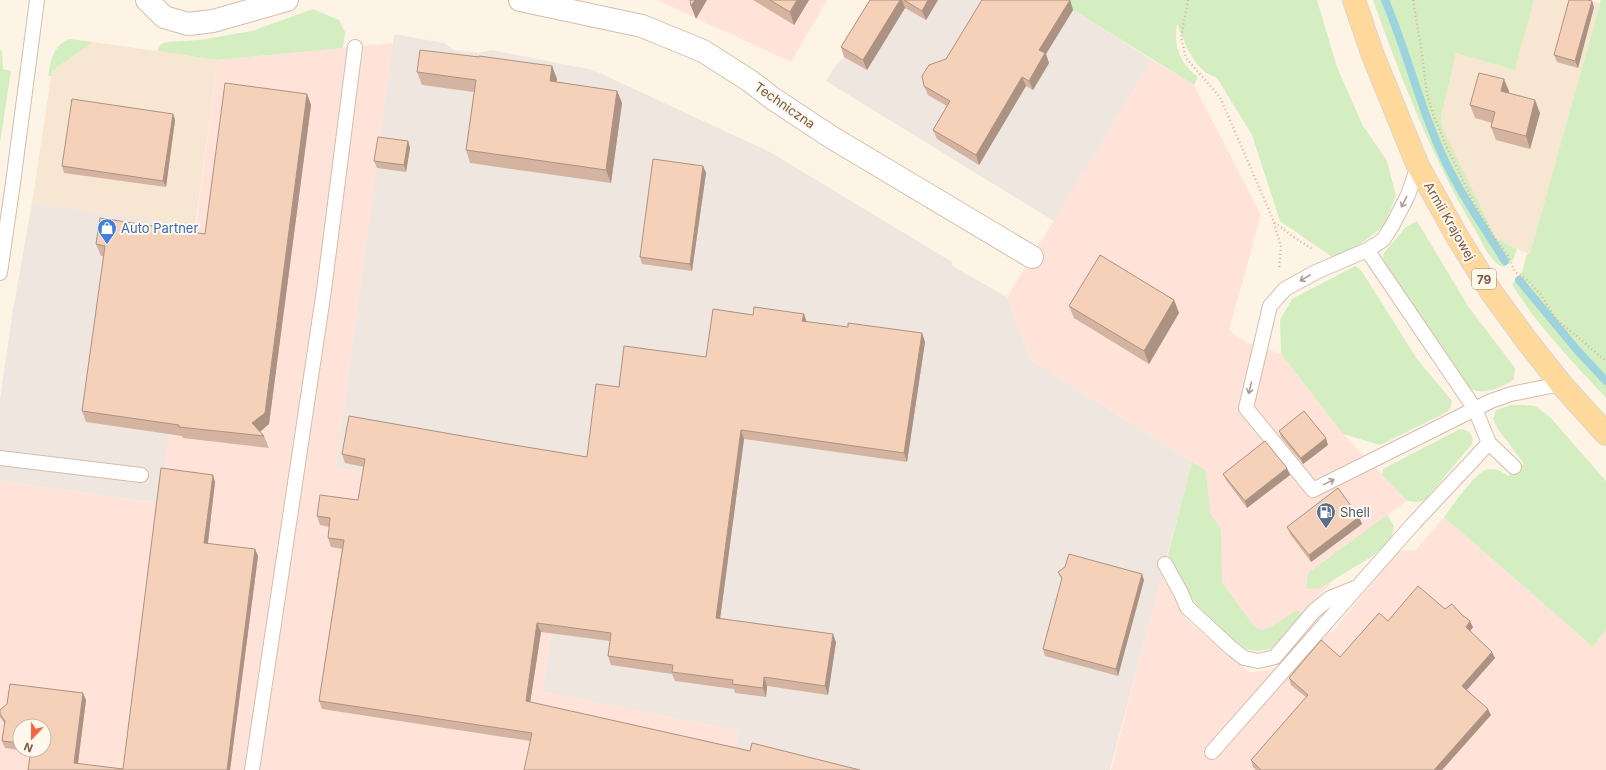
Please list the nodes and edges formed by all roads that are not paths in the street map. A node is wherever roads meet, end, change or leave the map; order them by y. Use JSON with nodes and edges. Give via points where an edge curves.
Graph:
{"nodes":[{"id":1,"x":37,"y":0,"type":"edge"},
{"id":2,"x":147,"y":0,"type":"edge"},
{"id":3,"x":287,"y":0,"type":"edge"},
{"id":4,"x":520,"y":0,"type":"edge"},
{"id":5,"x":1354,"y":0,"type":"edge"},
{"id":6,"x":354,"y":47,"type":"dead end"},
{"id":7,"x":1418,"y":166,"type":"junction"},
{"id":8,"x":1367,"y":250,"type":"junction"},
{"id":9,"x":1032,"y":257,"type":"dead end"},
{"id":10,"x":0,"y":273,"type":"edge"},
{"id":11,"x":1561,"y":384,"type":"junction"},
{"id":12,"x":1476,"y":409,"type":"junction"},
{"id":13,"x":1606,"y":434,"type":"edge"},
{"id":14,"x":1489,"y":443,"type":"junction"},
{"id":15,"x":0,"y":458,"type":"edge"},
{"id":16,"x":1514,"y":467,"type":"dead end"},
{"id":17,"x":141,"y":476,"type":"dead end"},
{"id":18,"x":1164,"y":564,"type":"dead end"},
{"id":19,"x":1358,"y":587,"type":"junction"},
{"id":20,"x":1212,"y":752,"type":"dead end"},
{"id":21,"x":252,"y":770,"type":"edge"}],
"edges":[{"from":1,"to":10,"type":"lane"},
{"from":2,"to":3,"type":"street","via":[[164,17],[188,24],[213,21]]},
{"from":4,"to":9,"type":"street","name":"Techniczna","via":[[642,26],[703,51],[831,136]]},
{"from":5,"to":7,"type":"main road","name":"Armii Krajowej","number":"79","via":[[1372,53]]},
{"from":6,"to":21,"type":"lane","via":[[323,298]]},
{"from":7,"to":8,"type":"lane","one_way":true,"via":[[1392,226],[1383,240]]},
{"from":7,"to":11,"type":"main road","name":"Armii Krajowej","number":"79","via":[[1492,293]]},
{"from":8,"to":12,"type":"lane"},
{"from":8,"to":12,"type":"lane","one_way":true,"via":[[1316,272],[1285,289],[1270,306],[1246,408],[1313,490]]},
{"from":11,"to":12,"type":"lane","via":[[1511,394]]},
{"from":11,"to":13,"type":"main road","name":"Armii Krajowej","number":"79"},
{"from":12,"to":14,"type":"lane"},
{"from":14,"to":16,"type":"lane"},
{"from":14,"to":19,"type":"lane"},
{"from":15,"to":17,"type":"lane"},
{"from":18,"to":19,"type":"lane","via":[[1187,607],[1234,651],[1244,658],[1258,661],[1275,657],[1314,610],[1330,598]]},
{"from":19,"to":20,"type":"lane"}]}
